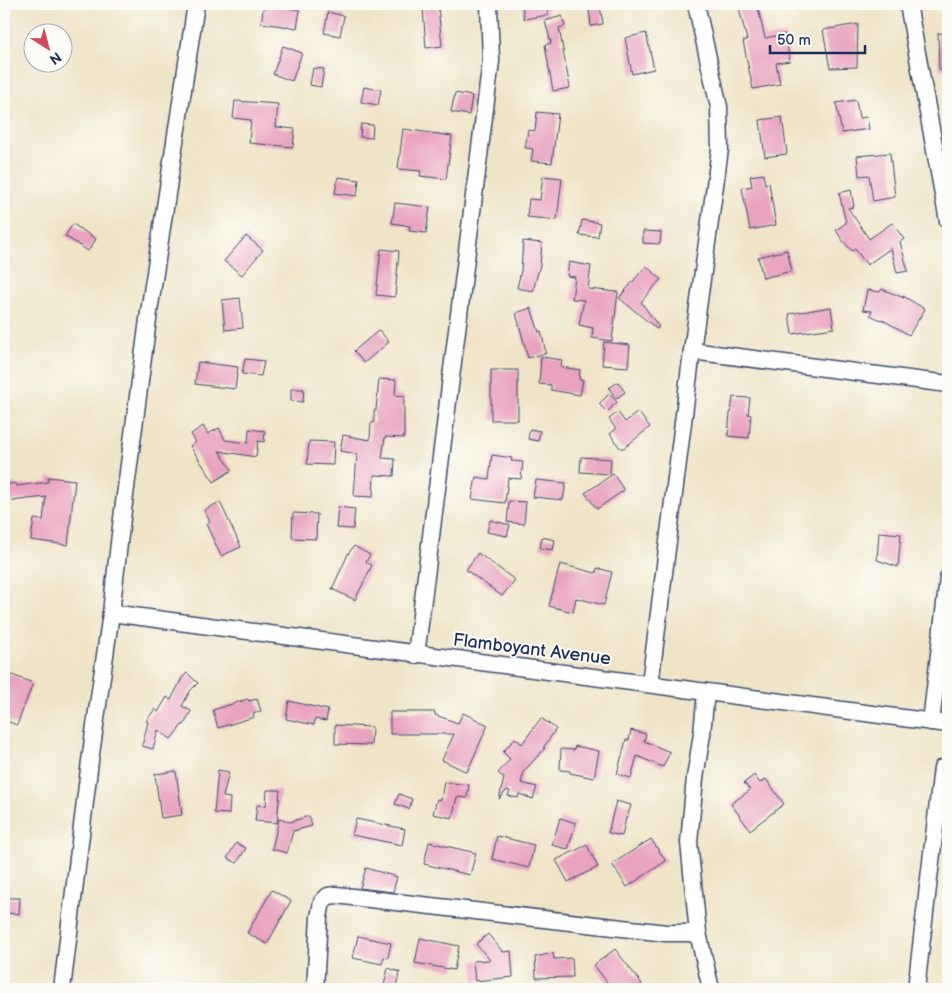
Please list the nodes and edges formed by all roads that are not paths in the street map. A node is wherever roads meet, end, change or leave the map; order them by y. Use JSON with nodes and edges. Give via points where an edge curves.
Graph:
{"nodes":[{"id":1,"x":196,"y":4,"type":"edge"},
{"id":2,"x":489,"y":4,"type":"edge"},
{"id":3,"x":696,"y":4,"type":"edge"},
{"id":4,"x":908,"y":4,"type":"edge"},
{"id":5,"x":945,"y":180,"type":"edge"},
{"id":6,"x":948,"y":221,"type":"edge"},
{"id":7,"x":692,"y":351,"type":"junction"},
{"id":8,"x":948,"y":384,"type":"edge"},
{"id":9,"x":948,"y":578,"type":"edge"},
{"id":10,"x":111,"y":613,"type":"junction"},
{"id":11,"x":416,"y":654,"type":"junction"},
{"id":12,"x":650,"y":684,"type":"junction"},
{"id":13,"x":706,"y":692,"type":"junction"},
{"id":14,"x":931,"y":722,"type":"junction"},
{"id":15,"x":948,"y":724,"type":"edge"},
{"id":16,"x":942,"y":768,"type":"dead end"},
{"id":17,"x":698,"y":934,"type":"junction"},
{"id":18,"x":62,"y":989,"type":"edge"},
{"id":19,"x":315,"y":989,"type":"edge"},
{"id":20,"x":711,"y":989,"type":"edge"},
{"id":21,"x":916,"y":989,"type":"edge"}],
"edges":[{"from":1,"to":10,"type":"street","via":[[149,312]]},
{"from":2,"to":11,"type":"street","via":[[491,61],[488,90]]},
{"from":3,"to":7,"type":"street","via":[[719,107],[720,149]]},
{"from":4,"to":5,"type":"street"},
{"from":5,"to":6,"type":"street"},
{"from":7,"to":8,"type":"street"},
{"from":7,"to":12,"type":"street"},
{"from":9,"to":14,"type":"street"},
{"from":10,"to":11,"type":"street","name":"Flamboyant Avenue"},
{"from":10,"to":18,"type":"street"},
{"from":11,"to":12,"type":"street","name":"Flamboyant Avenue"},
{"from":12,"to":13,"type":"street","name":"Flamboyant Avenue"},
{"from":13,"to":14,"type":"street","name":"Flamboyant Avenue"},
{"from":13,"to":17,"type":"street","via":[[689,842]]},
{"from":14,"to":15,"type":"street","name":"Flamboyant Avenue"},
{"from":16,"to":21,"type":"street"},
{"from":17,"to":19,"type":"street","via":[[328,896],[322,902],[319,917]]},
{"from":17,"to":20,"type":"street"}]}
